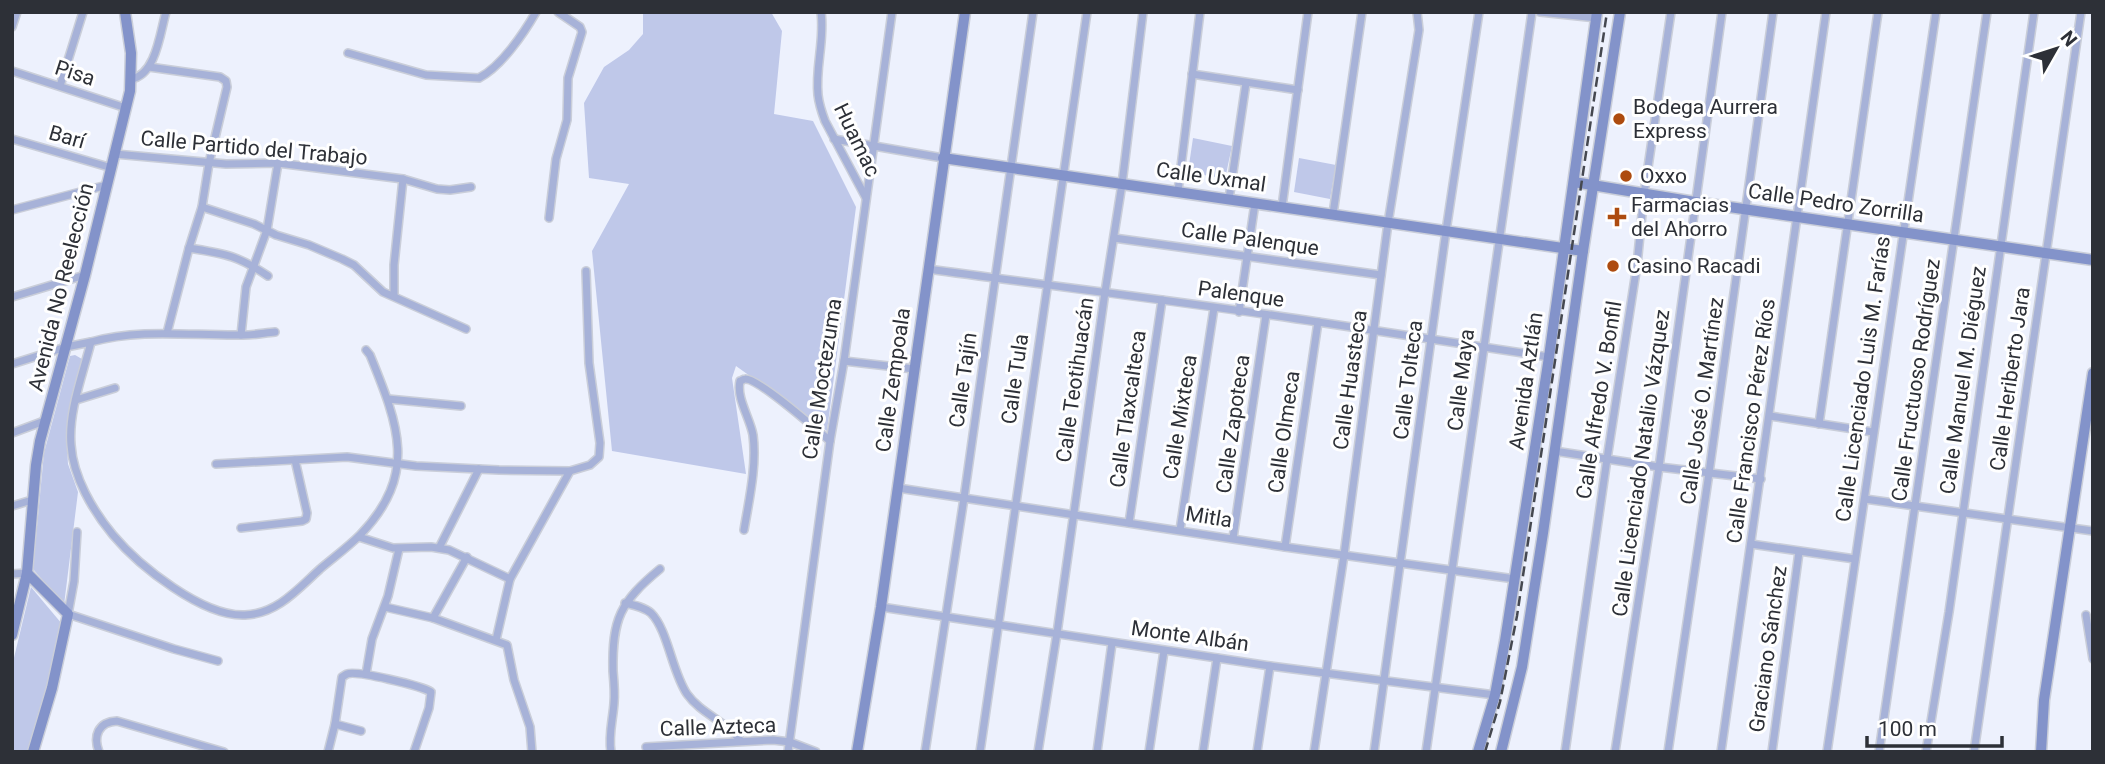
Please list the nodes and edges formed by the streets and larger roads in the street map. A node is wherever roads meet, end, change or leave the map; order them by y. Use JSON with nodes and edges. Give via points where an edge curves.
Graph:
{"nodes":[{"id":1,"x":17,"y":12,"type":"edge"},
{"id":2,"x":83,"y":12,"type":"edge"},
{"id":3,"x":125,"y":12,"type":"edge"},
{"id":4,"x":166,"y":12,"type":"edge"},
{"id":5,"x":537,"y":12,"type":"edge"},
{"id":6,"x":558,"y":12,"type":"edge"},
{"id":7,"x":821,"y":12,"type":"edge"},
{"id":8,"x":892,"y":12,"type":"edge"},
{"id":9,"x":965,"y":12,"type":"edge"},
{"id":10,"x":1033,"y":12,"type":"edge"},
{"id":11,"x":1087,"y":12,"type":"edge"},
{"id":12,"x":1143,"y":12,"type":"edge"},
{"id":13,"x":1200,"y":12,"type":"edge"},
{"id":14,"x":1308,"y":12,"type":"edge"},
{"id":15,"x":1362,"y":12,"type":"edge"},
{"id":16,"x":1417,"y":12,"type":"edge"},
{"id":17,"x":1479,"y":12,"type":"edge"},
{"id":18,"x":1532,"y":12,"type":"edge"},
{"id":19,"x":1539,"y":12,"type":"edge"},
{"id":20,"x":1620,"y":12,"type":"edge"},
{"id":21,"x":1671,"y":12,"type":"edge"},
{"id":22,"x":1722,"y":12,"type":"edge"},
{"id":23,"x":1773,"y":12,"type":"edge"},
{"id":24,"x":1826,"y":12,"type":"edge"},
{"id":25,"x":1878,"y":12,"type":"edge"},
{"id":26,"x":1936,"y":12,"type":"edge"},
{"id":27,"x":1987,"y":12,"type":"edge"},
{"id":28,"x":2034,"y":12,"type":"edge"},
{"id":29,"x":2081,"y":12,"type":"edge"},
{"id":30,"x":1597,"y":15,"type":"edge"},
{"id":31,"x":12,"y":27,"type":"edge"},
{"id":32,"x":348,"y":53,"type":"dead end"},
{"id":33,"x":149,"y":67,"type":"junction"},
{"id":34,"x":12,"y":71,"type":"edge"},
{"id":35,"x":1192,"y":74,"type":"junction"},
{"id":36,"x":131,"y":79,"type":"junction"},
{"id":37,"x":1246,"y":83,"type":"junction"},
{"id":38,"x":60,"y":86,"type":"junction"},
{"id":39,"x":1298,"y":90,"type":"junction"},
{"id":40,"x":126,"y":108,"type":"junction"},
{"id":41,"x":12,"y":139,"type":"edge"},
{"id":42,"x":834,"y":139,"type":"junction"},
{"id":43,"x":875,"y":146,"type":"junction"},
{"id":44,"x":115,"y":154,"type":"junction"},
{"id":45,"x":943,"y":158,"type":"junction"},
{"id":46,"x":209,"y":163,"type":"junction"},
{"id":47,"x":278,"y":163,"type":"junction"},
{"id":48,"x":112,"y":168,"type":"junction"},
{"id":49,"x":1011,"y":168,"type":"junction"},
{"id":50,"x":1064,"y":176,"type":"junction"},
{"id":51,"x":403,"y":179,"type":"junction"},
{"id":52,"x":1574,"y":182,"type":"junction"},
{"id":53,"x":107,"y":184,"type":"junction"},
{"id":54,"x":1122,"y":184,"type":"junction"},
{"id":55,"x":1593,"y":185,"type":"junction"},
{"id":56,"x":471,"y":187,"type":"dead end"},
{"id":57,"x":1178,"y":191,"type":"junction"},
{"id":58,"x":1644,"y":194,"type":"junction"},
{"id":59,"x":866,"y":198,"type":"junction"},
{"id":60,"x":1229,"y":199,"type":"junction"},
{"id":61,"x":1695,"y":202,"type":"junction"},
{"id":62,"x":1255,"y":203,"type":"junction"},
{"id":63,"x":202,"y":207,"type":"junction"},
{"id":64,"x":1282,"y":207,"type":"junction"},
{"id":65,"x":1746,"y":209,"type":"junction"},
{"id":66,"x":12,"y":210,"type":"edge"},
{"id":67,"x":1333,"y":214,"type":"junction"},
{"id":68,"x":1797,"y":216,"type":"junction"},
{"id":69,"x":550,"y":218,"type":"dead end"},
{"id":70,"x":1388,"y":223,"type":"junction"},
{"id":71,"x":1848,"y":224,"type":"junction"},
{"id":72,"x":267,"y":230,"type":"junction"},
{"id":73,"x":1446,"y":230,"type":"junction"},
{"id":74,"x":1902,"y":231,"type":"junction"},
{"id":75,"x":1114,"y":238,"type":"junction"},
{"id":76,"x":1499,"y":238,"type":"junction"},
{"id":77,"x":1955,"y":239,"type":"junction"},
{"id":78,"x":2000,"y":246,"type":"junction"},
{"id":79,"x":189,"y":248,"type":"junction"},
{"id":80,"x":1565,"y":248,"type":"junction"},
{"id":81,"x":1583,"y":251,"type":"junction"},
{"id":82,"x":2046,"y":253,"type":"junction"},
{"id":83,"x":1247,"y":257,"type":"junction"},
{"id":84,"x":2093,"y":260,"type":"edge"},
{"id":85,"x":253,"y":266,"type":"junction"},
{"id":86,"x":928,"y":269,"type":"junction"},
{"id":87,"x":586,"y":271,"type":"dead end"},
{"id":88,"x":85,"y":275,"type":"junction"},
{"id":89,"x":1381,"y":275,"type":"junction"},
{"id":90,"x":268,"y":276,"type":"dead end"},
{"id":91,"x":995,"y":278,"type":"junction"},
{"id":92,"x":1046,"y":285,"type":"junction"},
{"id":93,"x":1105,"y":292,"type":"junction"},
{"id":94,"x":12,"y":296,"type":"edge"},
{"id":95,"x":394,"y":296,"type":"junction"},
{"id":96,"x":1162,"y":300,"type":"junction"},
{"id":97,"x":1214,"y":308,"type":"junction"},
{"id":98,"x":1238,"y":312,"type":"junction"},
{"id":99,"x":1266,"y":316,"type":"junction"},
{"id":100,"x":1318,"y":322,"type":"junction"},
{"id":101,"x":466,"y":329,"type":"dead end"},
{"id":102,"x":275,"y":332,"type":"dead end"},
{"id":103,"x":1374,"y":332,"type":"junction"},
{"id":104,"x":167,"y":333,"type":"junction"},
{"id":105,"x":241,"y":335,"type":"junction"},
{"id":106,"x":1431,"y":341,"type":"junction"},
{"id":107,"x":91,"y":342,"type":"junction"},
{"id":108,"x":66,"y":347,"type":"junction"},
{"id":109,"x":1482,"y":348,"type":"junction"},
{"id":110,"x":366,"y":350,"type":"dead end"},
{"id":111,"x":1549,"y":357,"type":"junction"},
{"id":112,"x":844,"y":361,"type":"junction"},
{"id":113,"x":12,"y":364,"type":"edge"},
{"id":114,"x":914,"y":369,"type":"junction"},
{"id":115,"x":2093,"y":373,"type":"edge"},
{"id":116,"x":115,"y":388,"type":"dead end"},
{"id":117,"x":388,"y":399,"type":"junction"},
{"id":118,"x":76,"y":400,"type":"junction"},
{"id":119,"x":461,"y":406,"type":"dead end"},
{"id":120,"x":1770,"y":416,"type":"junction"},
{"id":121,"x":47,"y":421,"type":"junction"},
{"id":122,"x":1819,"y":424,"type":"junction"},
{"id":123,"x":1873,"y":432,"type":"junction"},
{"id":124,"x":12,"y":433,"type":"edge"},
{"id":125,"x":830,"y":441,"type":"junction"},
{"id":126,"x":1554,"y":451,"type":"junction"},
{"id":127,"x":1607,"y":459,"type":"junction"},
{"id":128,"x":295,"y":460,"type":"junction"},
{"id":129,"x":216,"y":464,"type":"dead end"},
{"id":130,"x":398,"y":465,"type":"junction"},
{"id":131,"x":1659,"y":467,"type":"junction"},
{"id":132,"x":479,"y":469,"type":"junction"},
{"id":133,"x":570,"y":471,"type":"junction"},
{"id":134,"x":1709,"y":473,"type":"junction"},
{"id":135,"x":1761,"y":480,"type":"junction"},
{"id":136,"x":898,"y":488,"type":"junction"},
{"id":137,"x":964,"y":498,"type":"junction"},
{"id":138,"x":1865,"y":499,"type":"junction"},
{"id":139,"x":32,"y":500,"type":"junction"},
{"id":140,"x":1015,"y":505,"type":"junction"},
{"id":141,"x":1916,"y":505,"type":"junction"},
{"id":142,"x":12,"y":506,"type":"edge"},
{"id":143,"x":1962,"y":512,"type":"junction"},
{"id":144,"x":1074,"y":514,"type":"junction"},
{"id":145,"x":2008,"y":519,"type":"junction"},
{"id":146,"x":1129,"y":523,"type":"junction"},
{"id":147,"x":241,"y":528,"type":"dead end"},
{"id":148,"x":2070,"y":528,"type":"junction"},
{"id":149,"x":744,"y":530,"type":"dead end"},
{"id":150,"x":1180,"y":530,"type":"junction"},
{"id":151,"x":2093,"y":531,"type":"edge"},
{"id":152,"x":77,"y":532,"type":"dead end"},
{"id":153,"x":359,"y":537,"type":"junction"},
{"id":154,"x":1233,"y":538,"type":"junction"},
{"id":155,"x":1751,"y":544,"type":"junction"},
{"id":156,"x":1285,"y":547,"type":"junction"},
{"id":157,"x":439,"y":548,"type":"junction"},
{"id":158,"x":399,"y":549,"type":"junction"},
{"id":159,"x":1799,"y":552,"type":"junction"},
{"id":160,"x":1344,"y":555,"type":"junction"},
{"id":161,"x":467,"y":557,"type":"junction"},
{"id":162,"x":1855,"y":559,"type":"junction"},
{"id":163,"x":1401,"y":563,"type":"junction"},
{"id":164,"x":660,"y":569,"type":"dead end"},
{"id":165,"x":1453,"y":570,"type":"junction"},
{"id":166,"x":27,"y":573,"type":"junction"},
{"id":167,"x":12,"y":574,"type":"edge"},
{"id":168,"x":510,"y":579,"type":"junction"},
{"id":169,"x":1515,"y":579,"type":"junction"},
{"id":170,"x":625,"y":603,"type":"junction"},
{"id":171,"x":385,"y":607,"type":"junction"},
{"id":172,"x":881,"y":607,"type":"junction"},
{"id":173,"x":68,"y":614,"type":"junction"},
{"id":174,"x":2086,"y":615,"type":"dead end"},
{"id":175,"x":947,"y":617,"type":"junction"},
{"id":176,"x":433,"y":618,"type":"junction"},
{"id":177,"x":999,"y":624,"type":"junction"},
{"id":178,"x":1057,"y":633,"type":"junction"},
{"id":179,"x":12,"y":635,"type":"edge"},
{"id":180,"x":496,"y":640,"type":"junction"},
{"id":181,"x":1112,"y":643,"type":"junction"},
{"id":182,"x":1164,"y":650,"type":"junction"},
{"id":183,"x":1217,"y":658,"type":"junction"},
{"id":184,"x":2093,"y":659,"type":"edge"},
{"id":185,"x":218,"y":661,"type":"dead end"},
{"id":186,"x":1270,"y":666,"type":"junction"},
{"id":187,"x":1327,"y":673,"type":"junction"},
{"id":188,"x":366,"y":674,"type":"junction"},
{"id":189,"x":1385,"y":681,"type":"junction"},
{"id":190,"x":1436,"y":688,"type":"junction"},
{"id":191,"x":1495,"y":695,"type":"junction"},
{"id":192,"x":335,"y":724,"type":"junction"},
{"id":193,"x":361,"y":731,"type":"dead end"},
{"id":194,"x":741,"y":741,"type":"junction"},
{"id":195,"x":790,"y":742,"type":"junction"},
{"id":196,"x":646,"y":747,"type":"dead end"},
{"id":197,"x":33,"y":752,"type":"edge"},
{"id":198,"x":99,"y":752,"type":"edge"},
{"id":199,"x":224,"y":752,"type":"edge"},
{"id":200,"x":328,"y":752,"type":"edge"},
{"id":201,"x":414,"y":752,"type":"edge"},
{"id":202,"x":532,"y":752,"type":"edge"},
{"id":203,"x":611,"y":752,"type":"edge"},
{"id":204,"x":788,"y":752,"type":"edge"},
{"id":205,"x":816,"y":752,"type":"edge"},
{"id":206,"x":857,"y":752,"type":"edge"},
{"id":207,"x":925,"y":752,"type":"edge"},
{"id":208,"x":980,"y":752,"type":"edge"},
{"id":209,"x":1038,"y":752,"type":"edge"},
{"id":210,"x":1097,"y":752,"type":"edge"},
{"id":211,"x":1149,"y":752,"type":"edge"},
{"id":212,"x":1203,"y":752,"type":"edge"},
{"id":213,"x":1257,"y":752,"type":"edge"},
{"id":214,"x":1314,"y":752,"type":"edge"},
{"id":215,"x":1374,"y":752,"type":"edge"},
{"id":216,"x":1426,"y":752,"type":"edge"},
{"id":217,"x":1478,"y":752,"type":"edge"},
{"id":218,"x":1500,"y":752,"type":"edge"},
{"id":219,"x":1566,"y":752,"type":"edge"},
{"id":220,"x":1615,"y":752,"type":"edge"},
{"id":221,"x":1668,"y":752,"type":"edge"},
{"id":222,"x":1721,"y":752,"type":"edge"},
{"id":223,"x":1772,"y":752,"type":"edge"},
{"id":224,"x":1827,"y":752,"type":"edge"},
{"id":225,"x":1879,"y":752,"type":"edge"},
{"id":226,"x":1926,"y":752,"type":"edge"},
{"id":227,"x":1974,"y":752,"type":"edge"},
{"id":228,"x":2041,"y":752,"type":"edge"}],
"edges":[{"from":1,"to":31,"type":"street"},
{"from":2,"to":38,"type":"street"},
{"from":3,"to":36,"type":"street","name":"Avenida No Reelección"},
{"from":4,"to":33,"type":"street"},
{"from":5,"to":32,"type":"street","via":[[528,28],[479,78],[426,75]]},
{"from":6,"to":69,"type":"street","via":[[582,32],[568,78],[567,120],[556,159]]},
{"from":7,"to":42,"type":"street","name":"Huamac","via":[[818,95]]},
{"from":8,"to":43,"type":"street","name":"Calle Moctezuma"},
{"from":9,"to":45,"type":"street","name":"Calle Zempoala"},
{"from":10,"to":49,"type":"street","name":"Calle Tajín"},
{"from":11,"to":50,"type":"street","name":"Calle Tula"},
{"from":12,"to":54,"type":"street","name":"Calle Teotihuacán"},
{"from":13,"to":35,"type":"street"},
{"from":14,"to":39,"type":"street"},
{"from":15,"to":67,"type":"street"},
{"from":16,"to":70,"type":"street","name":"Calle Huasteca","via":[[1419,30]]},
{"from":17,"to":73,"type":"street","name":"Calle Tolteca"},
{"from":18,"to":76,"type":"street","name":"Calle Maya"},
{"from":19,"to":30,"type":"street"},
{"from":20,"to":55,"type":"street","name":"Avenida Aztlán"},
{"from":21,"to":58,"type":"street","name":"Calle Alfredo V. Bonfil"},
{"from":22,"to":61,"type":"street","name":"Calle Licenciado Natalio Vázquez"},
{"from":23,"to":65,"type":"street","name":"Calle José O. Martínez"},
{"from":24,"to":68,"type":"street","name":"Calle Francisco Pérez Ríos"},
{"from":25,"to":71,"type":"street"},
{"from":26,"to":74,"type":"street","name":"Calle Licenciado Luis M. Farías"},
{"from":27,"to":77,"type":"street","name":"Calle Fructuoso Rodríguez"},
{"from":28,"to":78,"type":"street","name":"Calle Manuel M. Diéguez"},
{"from":29,"to":82,"type":"street","name":"Calle Heriberto Jara"},
{"from":30,"to":52,"type":"street","name":"Avenida Aztlán"},
{"from":33,"to":36,"type":"street"},
{"from":33,"to":46,"type":"street","via":[[226,80]]},
{"from":34,"to":38,"type":"street","name":"Pisa"},
{"from":35,"to":37,"type":"street"},
{"from":35,"to":57,"type":"street"},
{"from":36,"to":40,"type":"street","name":"Avenida No Reelección"},
{"from":37,"to":39,"type":"street"},
{"from":37,"to":60,"type":"street"},
{"from":38,"to":40,"type":"street","name":"Pisa"},
{"from":39,"to":64,"type":"street"},
{"from":40,"to":44,"type":"street","name":"Avenida No Reelección"},
{"from":41,"to":48,"type":"street","name":"Barí"},
{"from":42,"to":43,"type":"street","name":"Calle Uxmal"},
{"from":42,"to":59,"type":"street","name":"Huamac"},
{"from":43,"to":45,"type":"street","name":"Calle Uxmal"},
{"from":43,"to":59,"type":"street","name":"Calle Moctezuma"},
{"from":44,"to":46,"type":"street","name":"Calle Partido del Trabajo"},
{"from":44,"to":48,"type":"street","name":"Avenida No Reelección"},
{"from":45,"to":49,"type":"street","name":"Calle Uxmal"},
{"from":45,"to":86,"type":"street","name":"Calle Zempoala"},
{"from":46,"to":47,"type":"street","name":"Calle Partido del Trabajo"},
{"from":46,"to":63,"type":"street"},
{"from":47,"to":51,"type":"street","name":"Calle Partido del Trabajo"},
{"from":47,"to":72,"type":"street"},
{"from":48,"to":53,"type":"street","name":"Avenida No Reelección"},
{"from":49,"to":50,"type":"street","name":"Calle Uxmal"},
{"from":49,"to":91,"type":"street","name":"Calle Tajín"},
{"from":50,"to":54,"type":"street","name":"Calle Uxmal"},
{"from":50,"to":92,"type":"street","name":"Calle Tula"},
{"from":51,"to":56,"type":"street","name":"Calle Partido del Trabajo","via":[[437,189]]},
{"from":51,"to":95,"type":"street"},
{"from":52,"to":55,"type":"street","name":"Calle Pedro Zorrilla"},
{"from":52,"to":80,"type":"street","name":"Avenida Aztlán"},
{"from":53,"to":66,"type":"street"},
{"from":53,"to":88,"type":"street","name":"Avenida No Reelección"},
{"from":54,"to":57,"type":"street","name":"Calle Uxmal"},
{"from":54,"to":75,"type":"street","name":"Calle Teotihuacán"},
{"from":55,"to":58,"type":"street","name":"Calle Pedro Zorrilla"},
{"from":55,"to":81,"type":"street","name":"Avenida Aztlán"},
{"from":57,"to":60,"type":"street","name":"Calle Uxmal"},
{"from":58,"to":61,"type":"street","name":"Calle Pedro Zorrilla"},
{"from":58,"to":127,"type":"street","name":"Calle Alfredo V. Bonfil"},
{"from":59,"to":112,"type":"street","name":"Calle Moctezuma"},
{"from":60,"to":62,"type":"street","name":"Calle Uxmal"},
{"from":61,"to":65,"type":"street","name":"Calle Pedro Zorrilla"},
{"from":61,"to":131,"type":"street","name":"Calle Licenciado Natalio Vázquez"},
{"from":62,"to":64,"type":"street","name":"Calle Uxmal"},
{"from":62,"to":83,"type":"street"},
{"from":63,"to":72,"type":"street"},
{"from":63,"to":79,"type":"street"},
{"from":64,"to":67,"type":"street","name":"Calle Uxmal"},
{"from":65,"to":68,"type":"street","name":"Calle Pedro Zorrilla"},
{"from":65,"to":134,"type":"street","name":"Calle José O. Martínez"},
{"from":67,"to":70,"type":"street","name":"Calle Uxmal"},
{"from":68,"to":71,"type":"street","name":"Calle Pedro Zorrilla"},
{"from":68,"to":120,"type":"street","name":"Calle Francisco Pérez Ríos"},
{"from":70,"to":73,"type":"street","name":"Calle Uxmal"},
{"from":70,"to":89,"type":"street","name":"Calle Huasteca"},
{"from":71,"to":74,"type":"street","name":"Calle Pedro Zorrilla"},
{"from":71,"to":122,"type":"street"},
{"from":72,"to":85,"type":"street"},
{"from":72,"to":95,"type":"street","via":[[342,259]]},
{"from":73,"to":76,"type":"street","name":"Calle Uxmal"},
{"from":73,"to":106,"type":"street","name":"Calle Tolteca"},
{"from":74,"to":77,"type":"street","name":"Calle Pedro Zorrilla"},
{"from":74,"to":123,"type":"street","name":"Calle Licenciado Luis M. Farías"},
{"from":75,"to":83,"type":"street","name":"Calle Palenque"},
{"from":75,"to":93,"type":"street","name":"Calle Teotihuacán"},
{"from":76,"to":80,"type":"street","name":"Calle Uxmal"},
{"from":76,"to":109,"type":"street","name":"Calle Maya"},
{"from":77,"to":78,"type":"street","name":"Calle Pedro Zorrilla"},
{"from":77,"to":141,"type":"street","name":"Calle Fructuoso Rodríguez"},
{"from":78,"to":82,"type":"street","name":"Calle Pedro Zorrilla"},
{"from":78,"to":143,"type":"street","name":"Calle Manuel M. Diéguez"},
{"from":79,"to":85,"type":"street","via":[[223,253]]},
{"from":79,"to":104,"type":"street"},
{"from":80,"to":81,"type":"street","name":"Calle Uxmal"},
{"from":80,"to":111,"type":"street","name":"Avenida Aztlán"},
{"from":81,"to":126,"type":"street","name":"Avenida Aztlán"},
{"from":82,"to":84,"type":"street","name":"Calle Pedro Zorrilla"},
{"from":82,"to":145,"type":"street","name":"Calle Heriberto Jara"},
{"from":83,"to":89,"type":"street","name":"Calle Palenque"},
{"from":83,"to":98,"type":"street"},
{"from":85,"to":90,"type":"street"},
{"from":85,"to":105,"type":"street"},
{"from":86,"to":91,"type":"street","name":"Palenque"},
{"from":86,"to":114,"type":"street","name":"Calle Zempoala"},
{"from":87,"to":133,"type":"street","via":[[589,363],[600,452],[594,463]]},
{"from":88,"to":94,"type":"street"},
{"from":88,"to":108,"type":"street","name":"Avenida No Reelección"},
{"from":89,"to":103,"type":"street","name":"Calle Huasteca"},
{"from":91,"to":92,"type":"street","name":"Palenque"},
{"from":91,"to":137,"type":"street","name":"Calle Tajín"},
{"from":92,"to":93,"type":"street","name":"Palenque"},
{"from":92,"to":140,"type":"street","name":"Calle Tula"},
{"from":93,"to":96,"type":"street","name":"Palenque"},
{"from":93,"to":144,"type":"street","name":"Calle Teotihuacán"},
{"from":95,"to":101,"type":"street"},
{"from":96,"to":97,"type":"street","name":"Palenque"},
{"from":96,"to":146,"type":"street","name":"Calle Tlaxcalteca"},
{"from":97,"to":98,"type":"street","name":"Palenque"},
{"from":97,"to":150,"type":"street","name":"Calle Mixteca"},
{"from":98,"to":99,"type":"street","name":"Palenque"},
{"from":99,"to":100,"type":"street","name":"Palenque"},
{"from":99,"to":154,"type":"street","name":"Calle Zapoteca"},
{"from":100,"to":103,"type":"street","name":"Palenque"},
{"from":100,"to":156,"type":"street","name":"Calle Olmeca"},
{"from":102,"to":105,"type":"street"},
{"from":103,"to":106,"type":"street","name":"Palenque"},
{"from":103,"to":160,"type":"street","name":"Calle Huasteca"},
{"from":104,"to":105,"type":"street"},
{"from":104,"to":107,"type":"street","via":[[120,335]]},
{"from":106,"to":109,"type":"street","name":"Palenque"},
{"from":106,"to":163,"type":"street","name":"Calle Tolteca"},
{"from":107,"to":108,"type":"street"},
{"from":107,"to":118,"type":"street"},
{"from":108,"to":113,"type":"street"},
{"from":108,"to":121,"type":"street","name":"Avenida No Reelección"},
{"from":109,"to":111,"type":"street","name":"Palenque"},
{"from":109,"to":165,"type":"street","name":"Calle Maya"},
{"from":110,"to":117,"type":"street"},
{"from":111,"to":169,"type":"street","name":"Avenida Aztlán"},
{"from":112,"to":114,"type":"street"},
{"from":112,"to":125,"type":"street","name":"Calle Moctezuma"},
{"from":114,"to":136,"type":"street","name":"Calle Zempoala"},
{"from":115,"to":148,"type":"street"},
{"from":116,"to":118,"type":"street"},
{"from":117,"to":119,"type":"street"},
{"from":117,"to":130,"type":"street"},
{"from":118,"to":153,"type":"street","via":[[71,446],[91,502],[127,549],[206,607],[242,615],[274,607]]},
{"from":120,"to":122,"type":"street"},
{"from":120,"to":135,"type":"street","name":"Calle Francisco Pérez Ríos"},
{"from":121,"to":124,"type":"street"},
{"from":121,"to":139,"type":"street","name":"Avenida No Reelección"},
{"from":122,"to":123,"type":"street"},
{"from":123,"to":138,"type":"street","name":"Calle Licenciado Luis M. Farías"},
{"from":125,"to":149,"type":"street","via":[[768,391],[749,380],[740,382],[754,447]]},
{"from":125,"to":195,"type":"street","name":"Calle Moctezuma"},
{"from":126,"to":127,"type":"street"},
{"from":126,"to":218,"type":"street","name":"Avenida Aztlán","via":[[1522,667]]},
{"from":127,"to":131,"type":"street"},
{"from":127,"to":219,"type":"street","name":"Calle Alfredo V. Bonfil"},
{"from":128,"to":129,"type":"street"},
{"from":128,"to":130,"type":"street","via":[[347,457]]},
{"from":128,"to":147,"type":"street","via":[[306,519]]},
{"from":130,"to":132,"type":"street"},
{"from":130,"to":153,"type":"street","via":[[387,500]]},
{"from":131,"to":134,"type":"street"},
{"from":131,"to":220,"type":"street","name":"Calle Licenciado Natalio Vázquez"},
{"from":132,"to":133,"type":"street"},
{"from":132,"to":157,"type":"street"},
{"from":133,"to":168,"type":"street"},
{"from":134,"to":135,"type":"street"},
{"from":134,"to":221,"type":"street","name":"Calle José O. Martínez"},
{"from":135,"to":155,"type":"street","name":"Calle Francisco Pérez Ríos"},
{"from":136,"to":137,"type":"street","name":"Mitla"},
{"from":136,"to":172,"type":"street","name":"Calle Zempoala"},
{"from":137,"to":140,"type":"street","name":"Mitla"},
{"from":137,"to":175,"type":"street","name":"Calle Tajín"},
{"from":138,"to":141,"type":"street"},
{"from":138,"to":162,"type":"street","name":"Calle Licenciado Luis M. Farías"},
{"from":139,"to":142,"type":"street"},
{"from":139,"to":166,"type":"street","name":"Avenida No Reelección"},
{"from":140,"to":144,"type":"street","name":"Mitla"},
{"from":140,"to":177,"type":"street","name":"Calle Tula"},
{"from":141,"to":143,"type":"street"},
{"from":141,"to":225,"type":"street","name":"Calle Fructuoso Rodríguez"},
{"from":143,"to":145,"type":"street"},
{"from":143,"to":226,"type":"street","name":"Calle Manuel M. Diéguez"},
{"from":144,"to":146,"type":"street","name":"Mitla"},
{"from":144,"to":178,"type":"street","name":"Calle Teotihuacán"},
{"from":145,"to":148,"type":"street"},
{"from":145,"to":227,"type":"street","name":"Calle Heriberto Jara"},
{"from":146,"to":150,"type":"street","name":"Mitla"},
{"from":148,"to":151,"type":"street"},
{"from":148,"to":228,"type":"street","via":[[2044,700]]},
{"from":150,"to":154,"type":"street","name":"Mitla"},
{"from":152,"to":173,"type":"street"},
{"from":153,"to":158,"type":"street"},
{"from":154,"to":156,"type":"street","name":"Mitla"},
{"from":155,"to":159,"type":"street"},
{"from":155,"to":222,"type":"street","name":"Calle Francisco Pérez Ríos"},
{"from":156,"to":160,"type":"street","name":"Mitla"},
{"from":157,"to":158,"type":"street"},
{"from":157,"to":161,"type":"street"},
{"from":158,"to":171,"type":"street"},
{"from":159,"to":162,"type":"street"},
{"from":159,"to":223,"type":"street","name":"Graciano Sánchez"},
{"from":160,"to":163,"type":"street","name":"Mitla"},
{"from":160,"to":187,"type":"street","name":"Calle Huasteca"},
{"from":161,"to":168,"type":"street"},
{"from":161,"to":176,"type":"street"},
{"from":162,"to":224,"type":"street","name":"Calle Licenciado Luis M. Farías"},
{"from":163,"to":165,"type":"street","name":"Mitla"},
{"from":163,"to":189,"type":"street","name":"Calle Tolteca"},
{"from":164,"to":170,"type":"street"},
{"from":165,"to":169,"type":"street","name":"Mitla"},
{"from":165,"to":190,"type":"street","name":"Calle Maya"},
{"from":166,"to":167,"type":"street"},
{"from":166,"to":173,"type":"street"},
{"from":166,"to":179,"type":"street","name":"Avenida No Reelección"},
{"from":168,"to":180,"type":"street"},
{"from":169,"to":191,"type":"street","name":"Avenida Aztlán"},
{"from":170,"to":194,"type":"street","via":[[651,614],[686,692]]},
{"from":170,"to":203,"type":"street","via":[[614,633]]},
{"from":171,"to":176,"type":"street"},
{"from":171,"to":188,"type":"street","via":[[372,639]]},
{"from":172,"to":175,"type":"street","name":"Monte Albán"},
{"from":172,"to":206,"type":"street","name":"Calle Zempoala"},
{"from":173,"to":185,"type":"street"},
{"from":173,"to":197,"type":"street"},
{"from":174,"to":184,"type":"street"},
{"from":175,"to":177,"type":"street","name":"Monte Albán"},
{"from":175,"to":207,"type":"street","name":"Calle Tajín"},
{"from":176,"to":180,"type":"street"},
{"from":177,"to":178,"type":"street","name":"Monte Albán"},
{"from":177,"to":208,"type":"street","name":"Calle Tula"},
{"from":178,"to":181,"type":"street","name":"Monte Albán"},
{"from":178,"to":209,"type":"street","name":"Calle Teotihuacán"},
{"from":180,"to":202,"type":"street","via":[[508,648],[530,727]]},
{"from":181,"to":182,"type":"street","name":"Monte Albán"},
{"from":181,"to":210,"type":"street"},
{"from":182,"to":183,"type":"street","name":"Monte Albán"},
{"from":182,"to":211,"type":"street"},
{"from":183,"to":186,"type":"street","name":"Monte Albán"},
{"from":183,"to":212,"type":"street"},
{"from":186,"to":187,"type":"street","name":"Monte Albán"},
{"from":186,"to":213,"type":"street"},
{"from":187,"to":189,"type":"street","name":"Monte Albán"},
{"from":187,"to":214,"type":"street","name":"Calle Huasteca"},
{"from":188,"to":192,"type":"street","via":[[342,677]]},
{"from":188,"to":201,"type":"street","via":[[431,692]]},
{"from":189,"to":190,"type":"street","name":"Monte Albán"},
{"from":189,"to":215,"type":"street","name":"Calle Tolteca"},
{"from":190,"to":191,"type":"street","name":"Monte Albán"},
{"from":190,"to":216,"type":"street","name":"Calle Maya"},
{"from":191,"to":217,"type":"street","name":"Avenida Aztlán"},
{"from":192,"to":193,"type":"street"},
{"from":192,"to":200,"type":"street"},
{"from":194,"to":195,"type":"street","name":"Calle Azteca"},
{"from":194,"to":196,"type":"street","name":"Calle Azteca"},
{"from":195,"to":204,"type":"street","name":"Calle Moctezuma"},
{"from":195,"to":205,"type":"street","name":"Calle Azteca"},
{"from":198,"to":199,"type":"street","via":[[97,732],[106,723],[117,721]]}]}
